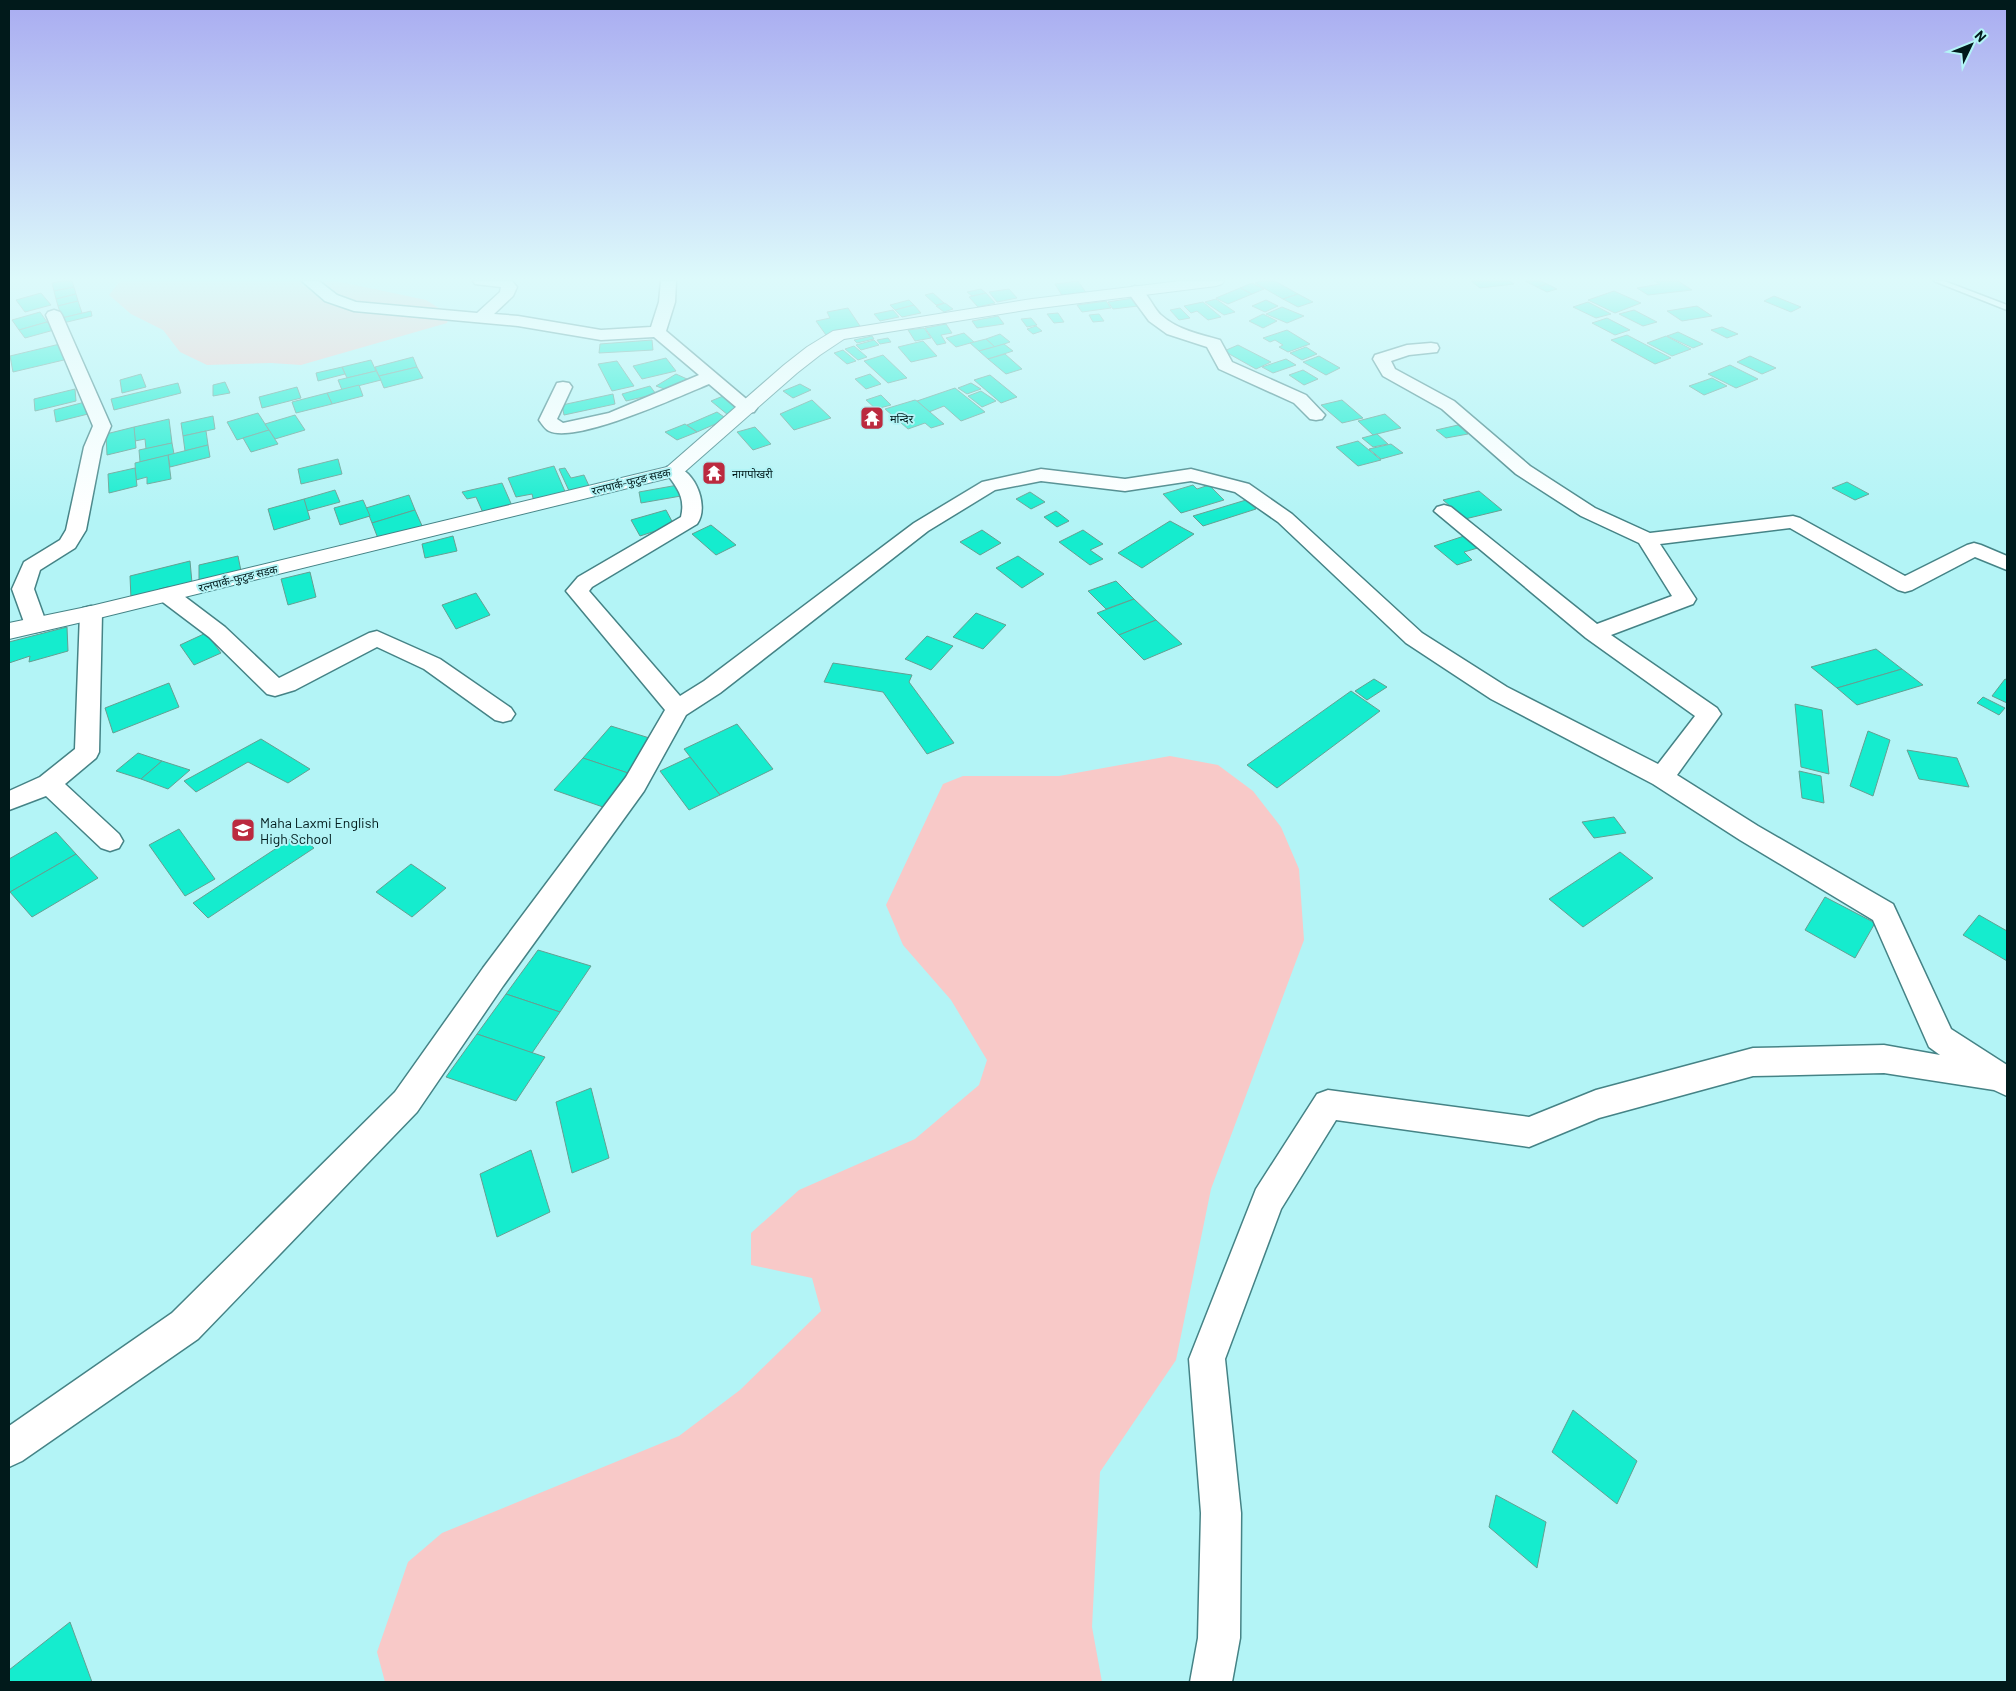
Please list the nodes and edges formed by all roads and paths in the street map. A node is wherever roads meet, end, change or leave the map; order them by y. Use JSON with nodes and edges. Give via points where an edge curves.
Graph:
{"nodes":[{"id":1,"x":73,"y":360,"type":"edge"},
{"id":2,"x":690,"y":360,"type":"edge"},
{"id":3,"x":800,"y":360,"type":"edge"},
{"id":4,"x":1222,"y":360,"type":"edge"},
{"id":5,"x":1382,"y":360,"type":"edge"},
{"id":6,"x":710,"y":377,"type":"junction"},
{"id":7,"x":562,"y":387,"type":"dead end"},
{"id":8,"x":748,"y":408,"type":"junction"},
{"id":9,"x":1316,"y":415,"type":"dead end"},
{"id":10,"x":674,"y":471,"type":"junction"},
{"id":11,"x":1444,"y":511,"type":"dead end"},
{"id":12,"x":1647,"y":539,"type":"junction"},
{"id":13,"x":2007,"y":564,"type":"edge"},
{"id":14,"x":168,"y":595,"type":"junction"},
{"id":15,"x":91,"y":613,"type":"junction"},
{"id":16,"x":36,"y":625,"type":"junction"},
{"id":17,"x":9,"y":631,"type":"edge"},
{"id":18,"x":1594,"y":633,"type":"junction"},
{"id":19,"x":677,"y":709,"type":"junction"},
{"id":20,"x":503,"y":714,"type":"dead end"},
{"id":21,"x":1662,"y":777,"type":"junction"},
{"id":22,"x":49,"y":784,"type":"junction"},
{"id":23,"x":9,"y":802,"type":"edge"},
{"id":24,"x":110,"y":841,"type":"dead end"},
{"id":25,"x":2005,"y":1079,"type":"edge"},
{"id":26,"x":9,"y":1448,"type":"edge"},
{"id":27,"x":1211,"y":1682,"type":"edge"}],
"edges":[{"from":1,"to":16,"type":"street","via":[[102,426],[93,447],[76,530],[68,544],[31,568],[23,589]]},
{"from":2,"to":6,"type":"street"},
{"from":3,"to":8,"type":"street","name":"रत्नपार्क-फुटुङ सडक"},
{"from":4,"to":9,"type":"street","via":[[1225,365],[1300,399]]},
{"from":5,"to":12,"type":"street","via":[[1389,372],[1448,405],[1523,470],[1588,512]]},
{"from":6,"to":7,"type":"street","via":[[614,417],[563,428],[555,427],[548,420]]},
{"from":6,"to":8,"type":"street"},
{"from":8,"to":10,"type":"street","name":"रत्नपार्क-फुटुङ सडक"},
{"from":10,"to":14,"type":"street","name":"रत्नपार्क-फुटुङ सडक"},
{"from":10,"to":19,"type":"street","via":[[691,490],[690,520],[585,582],[577,591]]},
{"from":11,"to":18,"type":"street"},
{"from":12,"to":13,"type":"street","via":[[1793,522],[1905,585],[1974,548]]},
{"from":12,"to":18,"type":"street","via":[[1685,599]]},
{"from":14,"to":15,"type":"street","name":"रत्नपार्क-फुटुङ सडक"},
{"from":14,"to":20,"type":"street","via":[[217,632],[275,688],[377,638],[432,664]]},
{"from":15,"to":16,"type":"street","name":"रत्नपार्क-फुटुङ सडक"},
{"from":15,"to":22,"type":"street","via":[[87,752]]},
{"from":16,"to":17,"type":"street","name":"रत्नपार्क-फुटुङ सडक"},
{"from":18,"to":21,"type":"street","via":[[1709,714]]},
{"from":19,"to":21,"type":"street","via":[[712,687],[921,527],[989,486],[1041,475],[1125,485],[1191,475],[1242,488],[1285,518],[1414,638],[1483,683]]},
{"from":19,"to":26,"type":"street","via":[[636,784],[406,1102],[184,1326]]},
{"from":21,"to":25,"type":"street","via":[[1748,833],[1883,912],[1940,1038]]},
{"from":22,"to":23,"type":"street"},
{"from":22,"to":24,"type":"street"},
{"from":25,"to":27,"type":"street","via":[[1884,1059],[1753,1062],[1596,1104],[1529,1132],[1328,1104],[1268,1200],[1207,1359],[1221,1513],[1219,1638]]}]}
